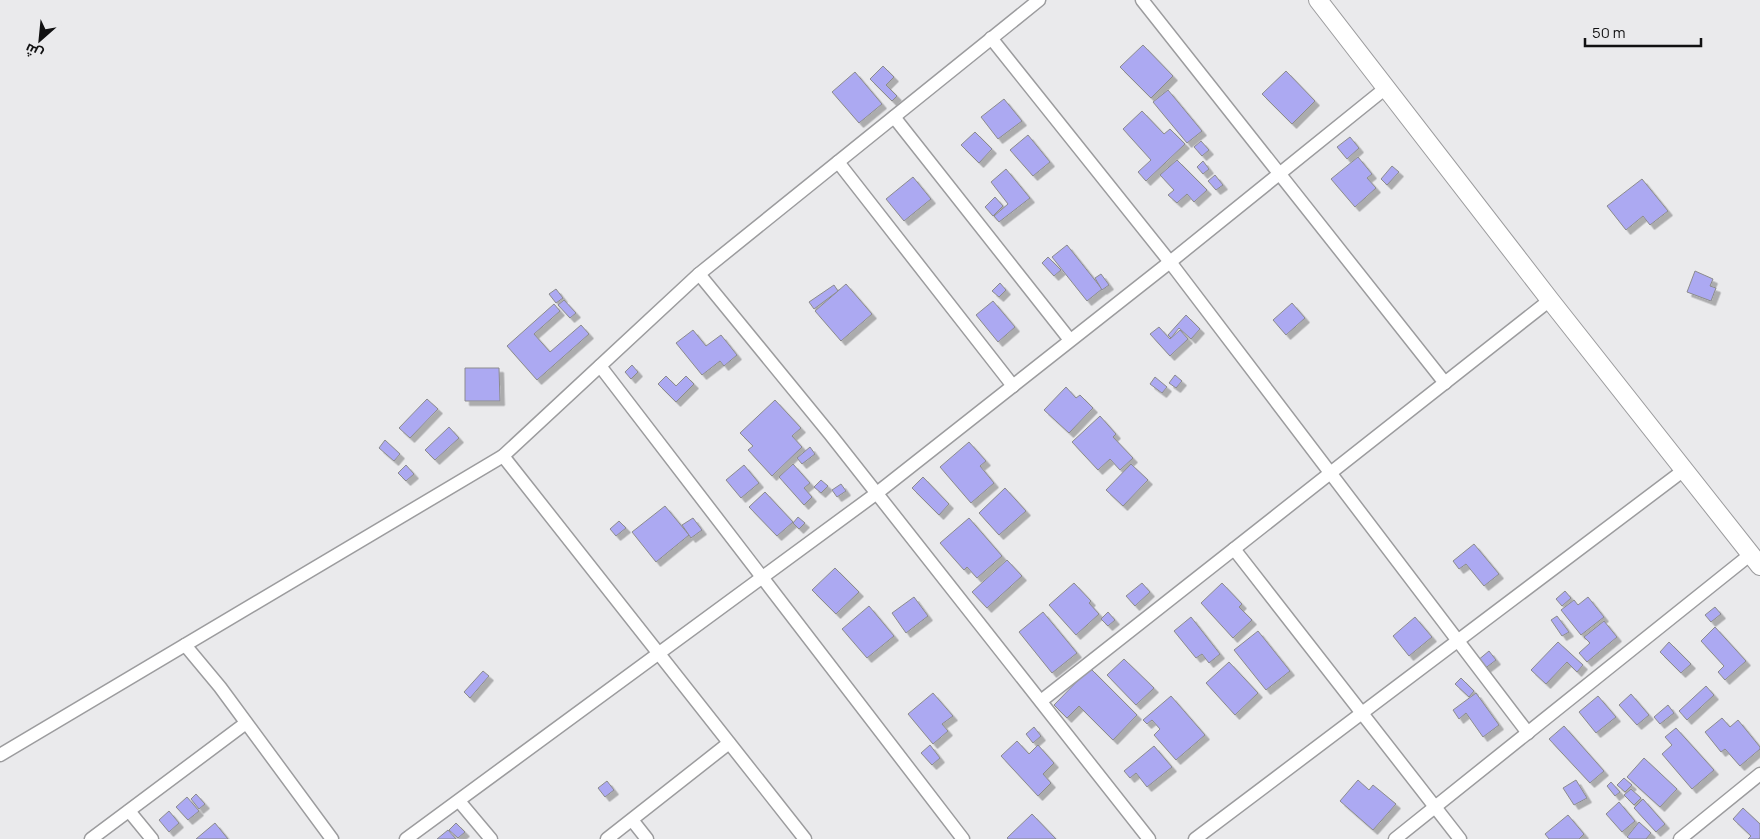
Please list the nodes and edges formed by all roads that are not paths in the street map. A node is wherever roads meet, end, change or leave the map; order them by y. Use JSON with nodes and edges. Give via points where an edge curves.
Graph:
{"nodes":[{"id":1,"x":1039,"y":0,"type":"edge"},
{"id":2,"x":1142,"y":0,"type":"edge"},
{"id":3,"x":1318,"y":0,"type":"edge"},
{"id":4,"x":991,"y":38,"type":"junction"},
{"id":5,"x":1387,"y":87,"type":"junction"},
{"id":6,"x":894,"y":117,"type":"junction"},
{"id":7,"x":838,"y":162,"type":"junction"},
{"id":8,"x":1280,"y":174,"type":"junction"},
{"id":9,"x":1170,"y":262,"type":"junction"},
{"id":10,"x":699,"y":274,"type":"junction"},
{"id":11,"x":1550,"y":300,"type":"junction"},
{"id":12,"x":1070,"y":340,"type":"junction"},
{"id":13,"x":600,"y":366,"type":"junction"},
{"id":14,"x":1445,"y":383,"type":"junction"},
{"id":15,"x":1013,"y":386,"type":"junction"},
{"id":16,"x":503,"y":456,"type":"junction"},
{"id":17,"x":1684,"y":470,"type":"junction"},
{"id":18,"x":1330,"y":473,"type":"junction"},
{"id":19,"x":877,"y":493,"type":"junction"},
{"id":20,"x":1234,"y":550,"type":"junction"},
{"id":21,"x":1755,"y":560,"type":"edge"},
{"id":22,"x":762,"y":577,"type":"junction"},
{"id":23,"x":1458,"y":641,"type":"junction"},
{"id":24,"x":185,"y":645,"type":"junction"},
{"id":25,"x":658,"y":654,"type":"junction"},
{"id":26,"x":1041,"y":701,"type":"junction"},
{"id":27,"x":1361,"y":713,"type":"junction"},
{"id":28,"x":246,"y":723,"type":"junction"},
{"id":29,"x":1528,"y":733,"type":"junction"},
{"id":30,"x":729,"y":743,"type":"junction"},
{"id":31,"x":0,"y":755,"type":"edge"},
{"id":32,"x":1760,"y":774,"type":"edge"},
{"id":33,"x":459,"y":801,"type":"junction"},
{"id":34,"x":1435,"y":807,"type":"junction"},
{"id":35,"x":129,"y":811,"type":"junction"},
{"id":36,"x":632,"y":820,"type":"junction"},
{"id":37,"x":91,"y":839,"type":"edge"},
{"id":38,"x":152,"y":839,"type":"edge"},
{"id":39,"x":332,"y":839,"type":"edge"},
{"id":40,"x":406,"y":839,"type":"edge"},
{"id":41,"x":491,"y":839,"type":"edge"},
{"id":42,"x":607,"y":839,"type":"edge"},
{"id":43,"x":647,"y":839,"type":"edge"},
{"id":44,"x":805,"y":839,"type":"edge"},
{"id":45,"x":963,"y":839,"type":"edge"},
{"id":46,"x":1149,"y":839,"type":"edge"},
{"id":47,"x":1195,"y":839,"type":"edge"},
{"id":48,"x":1396,"y":839,"type":"edge"},
{"id":49,"x":1460,"y":839,"type":"edge"},
{"id":50,"x":1680,"y":839,"type":"edge"}],
"edges":[{"from":1,"to":4,"type":"street"},
{"from":2,"to":8,"type":"street"},
{"from":3,"to":5,"type":"main road"},
{"from":4,"to":6,"type":"street"},
{"from":4,"to":9,"type":"street"},
{"from":5,"to":8,"type":"street"},
{"from":5,"to":11,"type":"main road"},
{"from":6,"to":7,"type":"street"},
{"from":6,"to":12,"type":"street"},
{"from":7,"to":10,"type":"street"},
{"from":7,"to":15,"type":"street"},
{"from":8,"to":9,"type":"street"},
{"from":8,"to":14,"type":"street"},
{"from":9,"to":12,"type":"street"},
{"from":9,"to":18,"type":"street"},
{"from":10,"to":13,"type":"street"},
{"from":10,"to":19,"type":"street"},
{"from":11,"to":14,"type":"street"},
{"from":11,"to":17,"type":"main road"},
{"from":12,"to":15,"type":"street"},
{"from":13,"to":16,"type":"street"},
{"from":13,"to":22,"type":"street"},
{"from":14,"to":18,"type":"street"},
{"from":15,"to":19,"type":"street"},
{"from":16,"to":24,"type":"street"},
{"from":16,"to":25,"type":"street"},
{"from":17,"to":21,"type":"main road"},
{"from":17,"to":23,"type":"street"},
{"from":18,"to":20,"type":"street"},
{"from":18,"to":23,"type":"street"},
{"from":19,"to":22,"type":"street"},
{"from":19,"to":26,"type":"street"},
{"from":20,"to":26,"type":"street"},
{"from":20,"to":27,"type":"street"},
{"from":21,"to":29,"type":"street"},
{"from":22,"to":25,"type":"street"},
{"from":22,"to":45,"type":"street"},
{"from":23,"to":27,"type":"street"},
{"from":23,"to":29,"type":"street"},
{"from":24,"to":28,"type":"street"},
{"from":24,"to":31,"type":"street"},
{"from":25,"to":30,"type":"street"},
{"from":25,"to":33,"type":"street"},
{"from":26,"to":46,"type":"street"},
{"from":27,"to":34,"type":"street"},
{"from":27,"to":47,"type":"street"},
{"from":28,"to":35,"type":"street"},
{"from":28,"to":39,"type":"street"},
{"from":29,"to":34,"type":"street"},
{"from":30,"to":36,"type":"street"},
{"from":30,"to":44,"type":"street"},
{"from":32,"to":50,"type":"street"},
{"from":33,"to":40,"type":"street"},
{"from":33,"to":41,"type":"street"},
{"from":34,"to":48,"type":"street"},
{"from":34,"to":49,"type":"street"},
{"from":35,"to":37,"type":"street"},
{"from":35,"to":38,"type":"street"},
{"from":36,"to":42,"type":"street"},
{"from":36,"to":43,"type":"street"}]}
